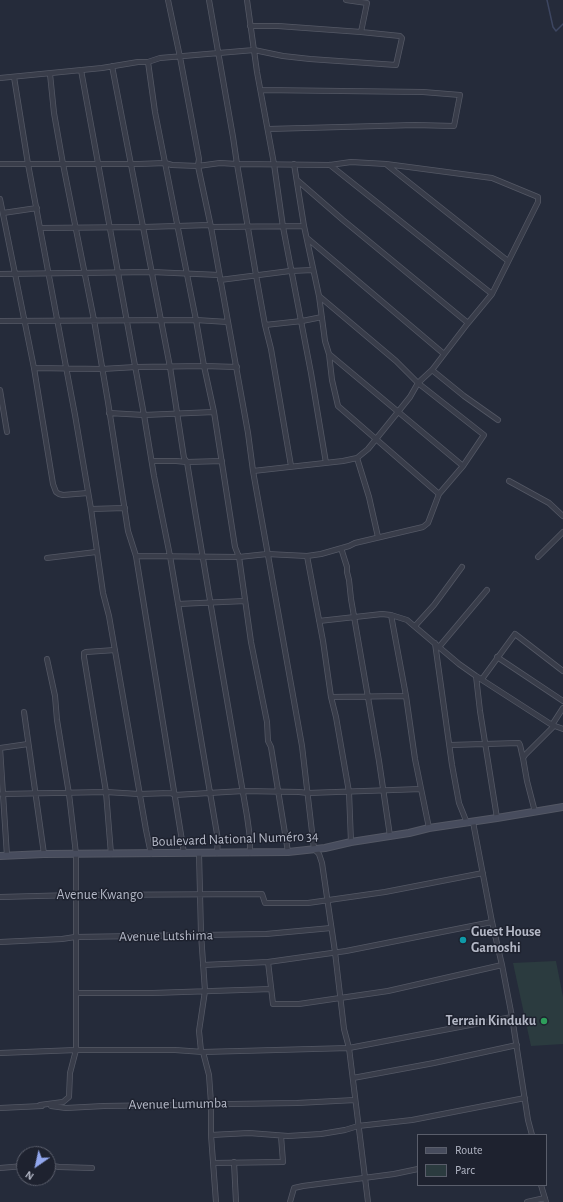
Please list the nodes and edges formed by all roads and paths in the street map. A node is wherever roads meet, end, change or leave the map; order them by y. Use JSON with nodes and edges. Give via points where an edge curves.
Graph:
{"nodes":[{"id":1,"x":168,"y":0,"type":"edge"},
{"id":2,"x":209,"y":0,"type":"edge"},
{"id":3,"x":247,"y":0,"type":"edge"},
{"id":4,"x":346,"y":0,"type":"edge"},
{"id":5,"x":250,"y":26,"type":"junction"},
{"id":6,"x":362,"y":32,"type":"junction"},
{"id":7,"x":254,"y":50,"type":"junction"},
{"id":8,"x":218,"y":53,"type":"junction"},
{"id":9,"x":180,"y":57,"type":"junction"},
{"id":10,"x":148,"y":62,"type":"junction"},
{"id":11,"x":112,"y":66,"type":"junction"},
{"id":12,"x":81,"y":70,"type":"junction"},
{"id":13,"x":50,"y":74,"type":"junction"},
{"id":14,"x":14,"y":77,"type":"junction"},
{"id":15,"x":0,"y":78,"type":"edge"},
{"id":16,"x":261,"y":90,"type":"junction"},
{"id":17,"x":268,"y":129,"type":"junction"},
{"id":18,"x":166,"y":163,"type":"junction"},
{"id":19,"x":0,"y":164,"type":"edge"},
{"id":20,"x":28,"y":164,"type":"junction"},
{"id":21,"x":63,"y":164,"type":"junction"},
{"id":22,"x":131,"y":164,"type":"junction"},
{"id":23,"x":237,"y":164,"type":"junction"},
{"id":24,"x":274,"y":164,"type":"junction"},
{"id":25,"x":294,"y":164,"type":"junction"},
{"id":26,"x":386,"y":164,"type":"junction"},
{"id":27,"x":99,"y":165,"type":"junction"},
{"id":28,"x":330,"y":165,"type":"junction"},
{"id":29,"x":198,"y":166,"type":"junction"},
{"id":30,"x":297,"y":180,"type":"junction"},
{"id":31,"x":0,"y":199,"type":"edge"},
{"id":32,"x":37,"y":208,"type":"junction"},
{"id":33,"x":3,"y":213,"type":"junction"},
{"id":34,"x":178,"y":226,"type":"junction"},
{"id":35,"x":211,"y":226,"type":"junction"},
{"id":36,"x":304,"y":226,"type":"junction"},
{"id":37,"x":110,"y":227,"type":"junction"},
{"id":38,"x":144,"y":227,"type":"junction"},
{"id":39,"x":283,"y":227,"type":"junction"},
{"id":40,"x":40,"y":228,"type":"junction"},
{"id":41,"x":75,"y":228,"type":"junction"},
{"id":42,"x":248,"y":228,"type":"junction"},
{"id":43,"x":307,"y":238,"type":"junction"},
{"id":44,"x":508,"y":261,"type":"junction"},
{"id":45,"x":313,"y":270,"type":"junction"},
{"id":46,"x":290,"y":271,"type":"junction"},
{"id":47,"x":49,"y":272,"type":"junction"},
{"id":48,"x":118,"y":272,"type":"junction"},
{"id":49,"x":152,"y":272,"type":"junction"},
{"id":50,"x":0,"y":274,"type":"edge"},
{"id":51,"x":15,"y":274,"type":"junction"},
{"id":52,"x":84,"y":274,"type":"junction"},
{"id":53,"x":187,"y":274,"type":"junction"},
{"id":54,"x":219,"y":275,"type":"junction"},
{"id":55,"x":256,"y":275,"type":"junction"},
{"id":56,"x":220,"y":280,"type":"junction"},
{"id":57,"x":492,"y":294,"type":"junction"},
{"id":58,"x":319,"y":296,"type":"junction"},
{"id":59,"x":322,"y":317,"type":"junction"},
{"id":60,"x":58,"y":320,"type":"junction"},
{"id":61,"x":94,"y":320,"type":"junction"},
{"id":62,"x":127,"y":320,"type":"junction"},
{"id":63,"x":162,"y":320,"type":"junction"},
{"id":64,"x":196,"y":320,"type":"junction"},
{"id":65,"x":0,"y":321,"type":"edge"},
{"id":66,"x":24,"y":322,"type":"junction"},
{"id":67,"x":228,"y":322,"type":"junction"},
{"id":68,"x":302,"y":322,"type":"junction"},
{"id":69,"x":468,"y":323,"type":"junction"},
{"id":70,"x":265,"y":325,"type":"junction"},
{"id":71,"x":329,"y":354,"type":"junction"},
{"id":72,"x":444,"y":354,"type":"junction"},
{"id":73,"x":204,"y":366,"type":"junction"},
{"id":74,"x":136,"y":367,"type":"junction"},
{"id":75,"x":170,"y":367,"type":"junction"},
{"id":76,"x":237,"y":367,"type":"junction"},
{"id":77,"x":34,"y":368,"type":"junction"},
{"id":78,"x":67,"y":369,"type":"junction"},
{"id":79,"x":102,"y":369,"type":"junction"},
{"id":80,"x":432,"y":370,"type":"junction"},
{"id":81,"x":418,"y":383,"type":"junction"},
{"id":82,"x":0,"y":390,"type":"edge"},
{"id":83,"x":214,"y":412,"type":"junction"},
{"id":84,"x":397,"y":412,"type":"junction"},
{"id":85,"x":109,"y":414,"type":"junction"},
{"id":86,"x":178,"y":414,"type":"junction"},
{"id":87,"x":144,"y":415,"type":"junction"},
{"id":88,"x":498,"y":420,"type":"dead end"},
{"id":89,"x":7,"y":432,"type":"dead end"},
{"id":90,"x":375,"y":440,"type":"junction"},
{"id":91,"x":357,"y":458,"type":"junction"},
{"id":92,"x":152,"y":461,"type":"junction"},
{"id":93,"x":222,"y":461,"type":"junction"},
{"id":94,"x":187,"y":462,"type":"junction"},
{"id":95,"x":326,"y":463,"type":"junction"},
{"id":96,"x":290,"y":466,"type":"junction"},
{"id":97,"x":462,"y":466,"type":"junction"},
{"id":98,"x":253,"y":470,"type":"junction"},
{"id":99,"x":509,"y":481,"type":"dead end"},
{"id":100,"x":88,"y":492,"type":"junction"},
{"id":101,"x":439,"y":494,"type":"junction"},
{"id":102,"x":125,"y":508,"type":"junction"},
{"id":103,"x":91,"y":509,"type":"junction"},
{"id":104,"x":563,"y":516,"type":"edge"},
{"id":105,"x":563,"y":532,"type":"edge"},
{"id":106,"x":378,"y":537,"type":"junction"},
{"id":107,"x":341,"y":548,"type":"junction"},
{"id":108,"x":96,"y":552,"type":"junction"},
{"id":109,"x":267,"y":554,"type":"junction"},
{"id":110,"x":136,"y":556,"type":"junction"},
{"id":111,"x":170,"y":556,"type":"junction"},
{"id":112,"x":307,"y":556,"type":"junction"},
{"id":113,"x":203,"y":557,"type":"junction"},
{"id":114,"x":239,"y":557,"type":"junction"},
{"id":115,"x":47,"y":558,"type":"dead end"},
{"id":116,"x":538,"y":558,"type":"dead end"},
{"id":117,"x":462,"y":567,"type":"dead end"},
{"id":118,"x":487,"y":590,"type":"dead end"},
{"id":119,"x":245,"y":601,"type":"junction"},
{"id":120,"x":210,"y":602,"type":"junction"},
{"id":121,"x":178,"y":604,"type":"junction"},
{"id":122,"x":391,"y":615,"type":"junction"},
{"id":123,"x":355,"y":618,"type":"junction"},
{"id":124,"x":319,"y":621,"type":"junction"},
{"id":125,"x":415,"y":626,"type":"junction"},
{"id":126,"x":435,"y":643,"type":"junction"},
{"id":127,"x":439,"y":647,"type":"junction"},
{"id":128,"x":115,"y":650,"type":"junction"},
{"id":129,"x":497,"y":657,"type":"junction"},
{"id":130,"x":47,"y":659,"type":"dead end"},
{"id":131,"x":563,"y":671,"type":"edge"},
{"id":132,"x":476,"y":676,"type":"junction"},
{"id":133,"x":482,"y":679,"type":"junction"},
{"id":134,"x":406,"y":696,"type":"junction"},
{"id":135,"x":331,"y":697,"type":"junction"},
{"id":136,"x":369,"y":697,"type":"junction"},
{"id":137,"x":563,"y":701,"type":"edge"},
{"id":138,"x":563,"y":708,"type":"edge"},
{"id":139,"x":24,"y":712,"type":"dead end"},
{"id":140,"x":553,"y":725,"type":"junction"},
{"id":141,"x":563,"y":729,"type":"edge"},
{"id":142,"x":28,"y":744,"type":"junction"},
{"id":143,"x":450,"y":745,"type":"junction"},
{"id":144,"x":486,"y":745,"type":"junction"},
{"id":145,"x":0,"y":748,"type":"edge"},
{"id":146,"x":523,"y":758,"type":"junction"},
{"id":147,"x":421,"y":789,"type":"junction"},
{"id":148,"x":243,"y":791,"type":"junction"},
{"id":149,"x":384,"y":791,"type":"junction"},
{"id":150,"x":106,"y":792,"type":"junction"},
{"id":151,"x":278,"y":792,"type":"junction"},
{"id":152,"x":349,"y":792,"type":"junction"},
{"id":153,"x":210,"y":793,"type":"junction"},
{"id":154,"x":308,"y":793,"type":"junction"},
{"id":155,"x":2,"y":794,"type":"junction"},
{"id":156,"x":36,"y":794,"type":"junction"},
{"id":157,"x":69,"y":794,"type":"junction"},
{"id":158,"x":139,"y":794,"type":"junction"},
{"id":159,"x":175,"y":795,"type":"junction"},
{"id":160,"x":563,"y":807,"type":"edge"},
{"id":161,"x":535,"y":812,"type":"junction"},
{"id":162,"x":497,"y":818,"type":"junction"},
{"id":163,"x":470,"y":822,"type":"junction"},
{"id":164,"x":429,"y":828,"type":"junction"},
{"id":165,"x":390,"y":836,"type":"junction"},
{"id":166,"x":351,"y":842,"type":"junction"},
{"id":167,"x":314,"y":849,"type":"junction"},
{"id":168,"x":288,"y":852,"type":"junction"},
{"id":169,"x":199,"y":853,"type":"junction"},
{"id":170,"x":217,"y":853,"type":"junction"},
{"id":171,"x":250,"y":853,"type":"junction"},
{"id":172,"x":44,"y":854,"type":"junction"},
{"id":173,"x":76,"y":854,"type":"junction"},
{"id":174,"x":111,"y":854,"type":"junction"},
{"id":175,"x":151,"y":854,"type":"junction"},
{"id":176,"x":184,"y":854,"type":"junction"},
{"id":177,"x":3,"y":856,"type":"edge"},
{"id":178,"x":483,"y":873,"type":"junction"},
{"id":179,"x":75,"y":895,"type":"junction"},
{"id":180,"x":201,"y":895,"type":"junction"},
{"id":181,"x":0,"y":897,"type":"edge"},
{"id":182,"x":327,"y":900,"type":"junction"},
{"id":183,"x":492,"y":922,"type":"junction"},
{"id":184,"x":331,"y":928,"type":"junction"},
{"id":185,"x":201,"y":934,"type":"junction"},
{"id":186,"x":75,"y":937,"type":"junction"},
{"id":187,"x":0,"y":942,"type":"edge"},
{"id":188,"x":335,"y":952,"type":"junction"},
{"id":189,"x":268,"y":962,"type":"junction"},
{"id":190,"x":203,"y":965,"type":"junction"},
{"id":191,"x":502,"y":965,"type":"junction"},
{"id":192,"x":271,"y":989,"type":"junction"},
{"id":193,"x":205,"y":991,"type":"junction"},
{"id":194,"x":77,"y":993,"type":"junction"},
{"id":195,"x":341,"y":998,"type":"junction"},
{"id":196,"x":512,"y":1017,"type":"junction"},
{"id":197,"x":517,"y":1045,"type":"junction"},
{"id":198,"x":349,"y":1048,"type":"junction"},
{"id":199,"x":76,"y":1050,"type":"junction"},
{"id":200,"x":202,"y":1051,"type":"junction"},
{"id":201,"x":0,"y":1053,"type":"edge"},
{"id":202,"x":353,"y":1078,"type":"junction"},
{"id":203,"x":525,"y":1098,"type":"junction"},
{"id":204,"x":356,"y":1100,"type":"junction"},
{"id":205,"x":211,"y":1103,"type":"junction"},
{"id":206,"x":40,"y":1105,"type":"junction"},
{"id":207,"x":0,"y":1108,"type":"edge"},
{"id":208,"x":358,"y":1126,"type":"junction"},
{"id":209,"x":532,"y":1134,"type":"edge"},
{"id":210,"x":211,"y":1136,"type":"junction"},
{"id":211,"x":281,"y":1136,"type":"junction"},
{"id":212,"x":234,"y":1162,"type":"junction"},
{"id":213,"x":213,"y":1163,"type":"junction"},
{"id":214,"x":56,"y":1166,"type":"edge"},
{"id":215,"x":16,"y":1167,"type":"edge"},
{"id":216,"x":0,"y":1168,"type":"edge"},
{"id":217,"x":92,"y":1168,"type":"dead end"},
{"id":218,"x":417,"y":1169,"type":"edge"},
{"id":219,"x":365,"y":1177,"type":"junction"},
{"id":220,"x":541,"y":1186,"type":"edge"},
{"id":221,"x":546,"y":1200,"type":"edge"},
{"id":222,"x":216,"y":1202,"type":"edge"},
{"id":223,"x":236,"y":1202,"type":"edge"},
{"id":224,"x":290,"y":1202,"type":"edge"},
{"id":225,"x":368,"y":1202,"type":"edge"},
{"id":226,"x":527,"y":1202,"type":"edge"}],
"edges":[{"from":1,"to":9,"type":"street"},
{"from":2,"to":8,"type":"street"},
{"from":3,"to":5,"type":"street"},
{"from":4,"to":6,"type":"street","via":[[367,3]]},
{"from":5,"to":6,"type":"street"},
{"from":5,"to":7,"type":"street"},
{"from":6,"to":7,"type":"street","via":[[401,37],[396,65],[310,59]]},
{"from":7,"to":8,"type":"street"},
{"from":7,"to":16,"type":"street"},
{"from":8,"to":9,"type":"street"},
{"from":8,"to":23,"type":"street"},
{"from":9,"to":10,"type":"street","via":[[160,58]]},
{"from":9,"to":29,"type":"street","via":[[199,159]]},
{"from":10,"to":11,"type":"street"},
{"from":10,"to":18,"type":"street"},
{"from":11,"to":12,"type":"street"},
{"from":11,"to":22,"type":"street"},
{"from":12,"to":13,"type":"street"},
{"from":12,"to":27,"type":"street"},
{"from":13,"to":14,"type":"street"},
{"from":13,"to":21,"type":"street"},
{"from":14,"to":15,"type":"street"},
{"from":14,"to":20,"type":"street"},
{"from":16,"to":17,"type":"street"},
{"from":16,"to":17,"type":"street","via":[[423,92],[460,95],[454,126]]},
{"from":17,"to":24,"type":"street"},
{"from":18,"to":22,"type":"street"},
{"from":18,"to":29,"type":"street"},
{"from":18,"to":34,"type":"street"},
{"from":19,"to":20,"type":"street"},
{"from":20,"to":21,"type":"street"},
{"from":20,"to":32,"type":"street"},
{"from":21,"to":27,"type":"street"},
{"from":21,"to":41,"type":"street"},
{"from":22,"to":27,"type":"street"},
{"from":22,"to":38,"type":"street"},
{"from":23,"to":24,"type":"street"},
{"from":23,"to":29,"type":"street"},
{"from":23,"to":42,"type":"street"},
{"from":24,"to":25,"type":"street"},
{"from":24,"to":39,"type":"street"},
{"from":25,"to":28,"type":"street"},
{"from":25,"to":30,"type":"street"},
{"from":26,"to":28,"type":"street","via":[[351,162]]},
{"from":26,"to":44,"type":"street"},
{"from":26,"to":44,"type":"street","via":[[492,178],[538,197],[538,202]]},
{"from":27,"to":37,"type":"street"},
{"from":28,"to":57,"type":"street"},
{"from":29,"to":35,"type":"street"},
{"from":30,"to":36,"type":"street"},
{"from":30,"to":69,"type":"street"},
{"from":31,"to":33,"type":"street"},
{"from":32,"to":33,"type":"street"},
{"from":32,"to":40,"type":"street"},
{"from":33,"to":51,"type":"street"},
{"from":34,"to":35,"type":"street"},
{"from":34,"to":38,"type":"street"},
{"from":34,"to":53,"type":"street"},
{"from":35,"to":42,"type":"street"},
{"from":35,"to":54,"type":"street"},
{"from":36,"to":39,"type":"street"},
{"from":36,"to":43,"type":"street"},
{"from":37,"to":38,"type":"street"},
{"from":37,"to":41,"type":"street"},
{"from":37,"to":48,"type":"street"},
{"from":38,"to":49,"type":"street"},
{"from":39,"to":42,"type":"street"},
{"from":39,"to":46,"type":"street"},
{"from":40,"to":41,"type":"street"},
{"from":40,"to":47,"type":"street"},
{"from":41,"to":52,"type":"street"},
{"from":42,"to":55,"type":"street"},
{"from":43,"to":45,"type":"street"},
{"from":43,"to":72,"type":"street"},
{"from":44,"to":57,"type":"street"},
{"from":45,"to":46,"type":"street"},
{"from":45,"to":58,"type":"street"},
{"from":46,"to":55,"type":"street"},
{"from":46,"to":68,"type":"street"},
{"from":47,"to":51,"type":"street"},
{"from":47,"to":52,"type":"street"},
{"from":47,"to":60,"type":"street"},
{"from":48,"to":49,"type":"street"},
{"from":48,"to":52,"type":"street"},
{"from":48,"to":62,"type":"street"},
{"from":49,"to":53,"type":"street"},
{"from":49,"to":63,"type":"street"},
{"from":50,"to":51,"type":"street"},
{"from":51,"to":66,"type":"street"},
{"from":52,"to":61,"type":"street"},
{"from":53,"to":54,"type":"street"},
{"from":53,"to":64,"type":"street"},
{"from":54,"to":56,"type":"street"},
{"from":55,"to":56,"type":"street"},
{"from":55,"to":70,"type":"street"},
{"from":56,"to":67,"type":"street"},
{"from":57,"to":69,"type":"street"},
{"from":58,"to":59,"type":"street"},
{"from":58,"to":81,"type":"street","via":[[396,361]]},
{"from":59,"to":68,"type":"street"},
{"from":59,"to":71,"type":"street"},
{"from":60,"to":61,"type":"street"},
{"from":60,"to":66,"type":"street"},
{"from":60,"to":78,"type":"street"},
{"from":61,"to":62,"type":"street"},
{"from":61,"to":79,"type":"street"},
{"from":62,"to":63,"type":"street"},
{"from":62,"to":74,"type":"street"},
{"from":63,"to":64,"type":"street"},
{"from":63,"to":75,"type":"street"},
{"from":64,"to":67,"type":"street"},
{"from":64,"to":73,"type":"street"},
{"from":65,"to":66,"type":"street"},
{"from":66,"to":77,"type":"street"},
{"from":67,"to":76,"type":"street"},
{"from":68,"to":70,"type":"street"},
{"from":68,"to":95,"type":"street"},
{"from":69,"to":72,"type":"street"},
{"from":70,"to":96,"type":"street"},
{"from":71,"to":84,"type":"street"},
{"from":71,"to":90,"type":"street","via":[[338,406]]},
{"from":72,"to":80,"type":"street"},
{"from":73,"to":75,"type":"street"},
{"from":73,"to":76,"type":"street"},
{"from":73,"to":83,"type":"street"},
{"from":74,"to":75,"type":"street"},
{"from":74,"to":79,"type":"street"},
{"from":74,"to":87,"type":"street"},
{"from":75,"to":86,"type":"street"},
{"from":76,"to":98,"type":"street"},
{"from":77,"to":78,"type":"street"},
{"from":77,"to":100,"type":"street","via":[[56,492],[63,495]]},
{"from":78,"to":79,"type":"street"},
{"from":78,"to":100,"type":"street"},
{"from":79,"to":85,"type":"street"},
{"from":80,"to":81,"type":"street"},
{"from":80,"to":88,"type":"street"},
{"from":81,"to":84,"type":"street"},
{"from":81,"to":97,"type":"street","via":[[484,435]]},
{"from":82,"to":89,"type":"street"},
{"from":83,"to":86,"type":"street"},
{"from":83,"to":93,"type":"street"},
{"from":84,"to":90,"type":"street"},
{"from":84,"to":97,"type":"street"},
{"from":85,"to":87,"type":"street"},
{"from":85,"to":102,"type":"street"},
{"from":86,"to":87,"type":"street"},
{"from":86,"to":94,"type":"street","via":[[184,458]]},
{"from":87,"to":92,"type":"street"},
{"from":90,"to":91,"type":"street"},
{"from":90,"to":101,"type":"street"},
{"from":91,"to":95,"type":"street"},
{"from":91,"to":106,"type":"street"},
{"from":92,"to":94,"type":"street"},
{"from":92,"to":111,"type":"street"},
{"from":93,"to":94,"type":"street"},
{"from":93,"to":114,"type":"street"},
{"from":94,"to":113,"type":"street"},
{"from":95,"to":96,"type":"street"},
{"from":96,"to":98,"type":"street"},
{"from":97,"to":101,"type":"street"},
{"from":98,"to":109,"type":"street"},
{"from":99,"to":104,"type":"street","via":[[549,503]]},
{"from":100,"to":103,"type":"street"},
{"from":101,"to":106,"type":"street","via":[[432,515],[423,527]]},
{"from":102,"to":103,"type":"street"},
{"from":102,"to":110,"type":"street","via":[[128,531]]},
{"from":103,"to":108,"type":"street"},
{"from":105,"to":116,"type":"street"},
{"from":106,"to":107,"type":"street"},
{"from":107,"to":112,"type":"street"},
{"from":107,"to":123,"type":"street","via":[[347,567]]},
{"from":108,"to":115,"type":"street"},
{"from":108,"to":128,"type":"street"},
{"from":109,"to":112,"type":"street"},
{"from":109,"to":114,"type":"street"},
{"from":109,"to":154,"type":"street","via":[[302,746]]},
{"from":110,"to":111,"type":"street"},
{"from":110,"to":159,"type":"street"},
{"from":111,"to":113,"type":"street"},
{"from":111,"to":121,"type":"street"},
{"from":112,"to":124,"type":"street"},
{"from":113,"to":114,"type":"street"},
{"from":113,"to":120,"type":"street"},
{"from":114,"to":119,"type":"street"},
{"from":117,"to":125,"type":"street"},
{"from":118,"to":127,"type":"street"},
{"from":119,"to":120,"type":"street"},
{"from":119,"to":151,"type":"street"},
{"from":120,"to":121,"type":"street"},
{"from":120,"to":148,"type":"street"},
{"from":121,"to":153,"type":"street"},
{"from":122,"to":123,"type":"street"},
{"from":122,"to":125,"type":"street","via":[[407,620]]},
{"from":122,"to":134,"type":"street"},
{"from":123,"to":124,"type":"street"},
{"from":123,"to":136,"type":"street"},
{"from":124,"to":135,"type":"street"},
{"from":125,"to":126,"type":"street"},
{"from":126,"to":127,"type":"street"},
{"from":126,"to":143,"type":"street"},
{"from":127,"to":132,"type":"street"},
{"from":128,"to":150,"type":"street","via":[[84,653]]},
{"from":128,"to":158,"type":"street"},
{"from":129,"to":131,"type":"street","via":[[514,634]]},
{"from":129,"to":133,"type":"street"},
{"from":129,"to":137,"type":"street"},
{"from":130,"to":157,"type":"street"},
{"from":132,"to":133,"type":"street"},
{"from":132,"to":144,"type":"street"},
{"from":133,"to":140,"type":"street"},
{"from":134,"to":136,"type":"street"},
{"from":134,"to":147,"type":"street"},
{"from":135,"to":136,"type":"street"},
{"from":135,"to":152,"type":"street"},
{"from":136,"to":149,"type":"street"},
{"from":138,"to":140,"type":"street"},
{"from":139,"to":142,"type":"street"},
{"from":140,"to":141,"type":"street"},
{"from":140,"to":146,"type":"street"},
{"from":142,"to":145,"type":"street"},
{"from":142,"to":156,"type":"street"},
{"from":143,"to":144,"type":"street"},
{"from":143,"to":163,"type":"street","via":[[459,803]]},
{"from":144,"to":146,"type":"street","via":[[518,744]]},
{"from":144,"to":162,"type":"street"},
{"from":145,"to":155,"type":"street"},
{"from":146,"to":161,"type":"street"},
{"from":147,"to":149,"type":"street"},
{"from":147,"to":164,"type":"street"},
{"from":148,"to":151,"type":"street"},
{"from":148,"to":153,"type":"street"},
{"from":148,"to":171,"type":"street"},
{"from":149,"to":152,"type":"street"},
{"from":149,"to":165,"type":"street"},
{"from":150,"to":157,"type":"street"},
{"from":150,"to":158,"type":"street"},
{"from":150,"to":174,"type":"street"},
{"from":151,"to":154,"type":"street"},
{"from":151,"to":168,"type":"street"},
{"from":152,"to":154,"type":"street"},
{"from":152,"to":166,"type":"street"},
{"from":153,"to":159,"type":"street"},
{"from":153,"to":170,"type":"street","via":[[218,840]]},
{"from":154,"to":167,"type":"street"},
{"from":155,"to":156,"type":"street"},
{"from":155,"to":177,"type":"street"},
{"from":156,"to":157,"type":"street"},
{"from":156,"to":172,"type":"street"},
{"from":157,"to":173,"type":"street"},
{"from":158,"to":159,"type":"street"},
{"from":158,"to":175,"type":"street"},
{"from":159,"to":176,"type":"street"},
{"from":160,"to":161,"type":"main road","name":"Boulevard National Numéro 34"},
{"from":161,"to":162,"type":"main road","name":"Boulevard National Numéro 34"},
{"from":162,"to":163,"type":"main road","name":"Boulevard National Numéro 34"},
{"from":163,"to":164,"type":"main road","name":"Boulevard National Numéro 34"},
{"from":163,"to":178,"type":"street"},
{"from":164,"to":165,"type":"main road","name":"Boulevard National Numéro 34"},
{"from":165,"to":166,"type":"main road","name":"Boulevard National Numéro 34"},
{"from":166,"to":167,"type":"main road","name":"Boulevard National Numéro 34"},
{"from":167,"to":168,"type":"main road","name":"Boulevard National Numéro 34"},
{"from":167,"to":182,"type":"street","via":[[322,863]]},
{"from":168,"to":171,"type":"main road","name":"Boulevard National Numéro 34"},
{"from":169,"to":170,"type":"main road","name":"Boulevard National Numéro 34"},
{"from":169,"to":176,"type":"main road","name":"Boulevard National Numéro 34"},
{"from":169,"to":180,"type":"street"},
{"from":170,"to":171,"type":"main road","name":"Boulevard National Numéro 34"},
{"from":172,"to":173,"type":"main road","name":"Boulevard National Numéro 34"},
{"from":172,"to":177,"type":"main road","name":"Boulevard National Numéro 34"},
{"from":173,"to":174,"type":"main road","name":"Boulevard National Numéro 34"},
{"from":173,"to":179,"type":"street"},
{"from":174,"to":175,"type":"main road","name":"Boulevard National Numéro 34"},
{"from":175,"to":176,"type":"main road","name":"Boulevard National Numéro 34"},
{"from":178,"to":182,"type":"street","via":[[385,892]]},
{"from":178,"to":183,"type":"street"},
{"from":179,"to":180,"type":"street","name":"Avenue Kwango"},
{"from":179,"to":181,"type":"street","name":"Avenue Kwango"},
{"from":179,"to":186,"type":"street"},
{"from":180,"to":182,"type":"street","name":"Avenue Kwango","via":[[262,894],[265,903],[308,904]]},
{"from":180,"to":185,"type":"street"},
{"from":182,"to":184,"type":"street"},
{"from":183,"to":188,"type":"street"},
{"from":183,"to":191,"type":"street"},
{"from":184,"to":185,"type":"street","name":"Avenue Lutshima","via":[[266,934]]},
{"from":184,"to":188,"type":"street"},
{"from":185,"to":186,"type":"street","name":"Avenue Lutshima"},
{"from":185,"to":190,"type":"street"},
{"from":186,"to":187,"type":"street","name":"Avenue Lutshima"},
{"from":186,"to":194,"type":"street"},
{"from":188,"to":189,"type":"street"},
{"from":188,"to":195,"type":"street"},
{"from":189,"to":190,"type":"street"},
{"from":189,"to":192,"type":"street"},
{"from":190,"to":193,"type":"street"},
{"from":191,"to":195,"type":"street","via":[[420,984]]},
{"from":191,"to":196,"type":"street"},
{"from":192,"to":193,"type":"street"},
{"from":192,"to":195,"type":"street","via":[[273,1004],[299,1004]]},
{"from":193,"to":194,"type":"street"},
{"from":193,"to":200,"type":"street","via":[[199,1031]]},
{"from":194,"to":199,"type":"street"},
{"from":195,"to":198,"type":"street"},
{"from":196,"to":197,"type":"street"},
{"from":196,"to":198,"type":"street"},
{"from":197,"to":202,"type":"street"},
{"from":197,"to":203,"type":"street"},
{"from":198,"to":200,"type":"street"},
{"from":198,"to":202,"type":"street"},
{"from":199,"to":200,"type":"street"},
{"from":199,"to":201,"type":"street"},
{"from":199,"to":206,"type":"street","via":[[70,1073],[69,1097],[63,1102]]},
{"from":200,"to":205,"type":"street","via":[[209,1075]]},
{"from":202,"to":204,"type":"street"},
{"from":203,"to":208,"type":"street","via":[[412,1120]]},
{"from":203,"to":209,"type":"street"},
{"from":204,"to":205,"type":"street","name":"Avenue Lumumba"},
{"from":204,"to":208,"type":"street"},
{"from":205,"to":206,"type":"street","name":"Avenue Lumumba","via":[[66,1108]]},
{"from":205,"to":210,"type":"street"},
{"from":206,"to":207,"type":"street","name":"Avenue Lumumba"},
{"from":208,"to":211,"type":"street","via":[[321,1134]]},
{"from":208,"to":219,"type":"street"},
{"from":210,"to":211,"type":"street","via":[[249,1133]]},
{"from":210,"to":213,"type":"street"},
{"from":211,"to":212,"type":"street","via":[[283,1162]]},
{"from":212,"to":213,"type":"street"},
{"from":212,"to":223,"type":"street"},
{"from":213,"to":222,"type":"street"},
{"from":214,"to":217,"type":"street"},
{"from":215,"to":216,"type":"street"},
{"from":218,"to":219,"type":"street"},
{"from":219,"to":224,"type":"street","via":[[294,1188]]},
{"from":219,"to":225,"type":"street"},
{"from":220,"to":221,"type":"street"},
{"from":221,"to":226,"type":"street"}]}
